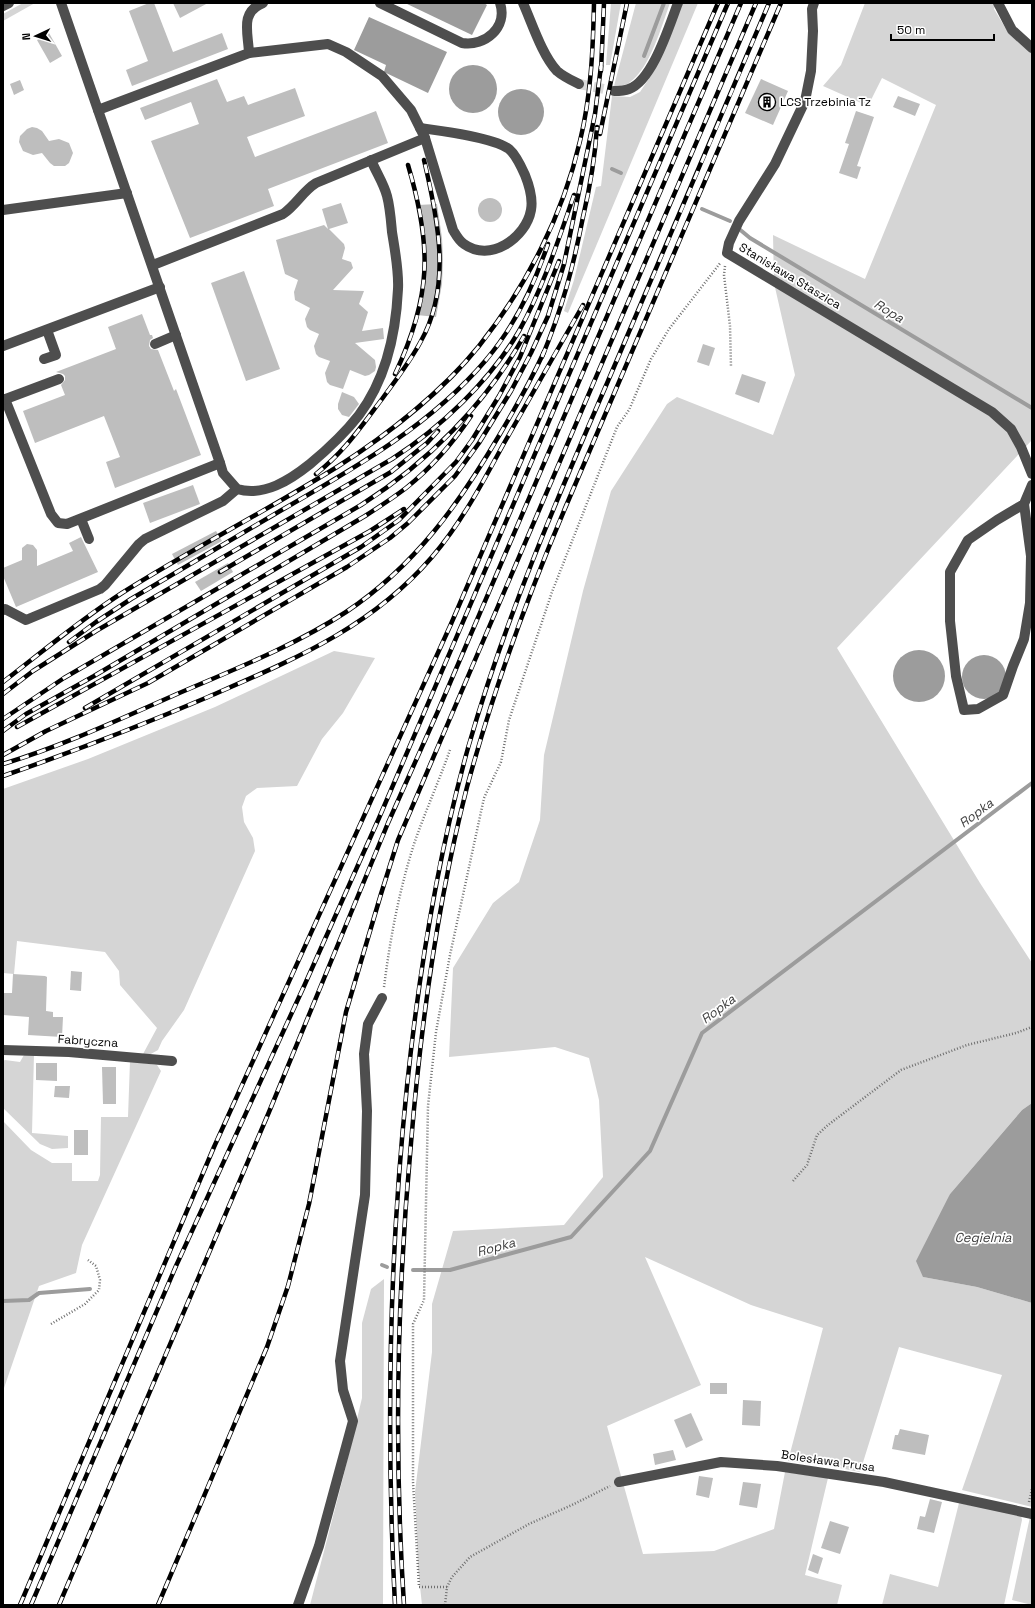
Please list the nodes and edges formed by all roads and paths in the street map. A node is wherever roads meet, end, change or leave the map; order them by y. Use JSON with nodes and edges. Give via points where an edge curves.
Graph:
{"nodes":[{"id":1,"x":9,"y":3,"type":"edge"},
{"id":2,"x":61,"y":3,"type":"edge"},
{"id":3,"x":263,"y":3,"type":"edge"},
{"id":4,"x":380,"y":3,"type":"edge"},
{"id":5,"x":500,"y":3,"type":"edge"},
{"id":6,"x":523,"y":3,"type":"edge"},
{"id":7,"x":678,"y":3,"type":"edge"},
{"id":8,"x":814,"y":3,"type":"edge"},
{"id":9,"x":998,"y":3,"type":"edge"},
{"id":10,"x":3,"y":6,"type":"edge"},
{"id":11,"x":1032,"y":48,"type":"edge"},
{"id":12,"x":249,"y":53,"type":"junction"},
{"id":13,"x":579,"y":84,"type":"tunnel mouth"},
{"id":14,"x":614,"y":91,"type":"tunnel mouth"},
{"id":15,"x":98,"y":110,"type":"junction"},
{"id":16,"x":420,"y":128,"type":"junction"},
{"id":17,"x":426,"y":138,"type":"junction"},
{"id":18,"x":371,"y":160,"type":"junction"},
{"id":19,"x":127,"y":193,"type":"junction"},
{"id":20,"x":3,"y":210,"type":"edge"},
{"id":21,"x":727,"y":254,"type":"junction"},
{"id":22,"x":153,"y":265,"type":"junction"},
{"id":23,"x":160,"y":287,"type":"junction"},
{"id":24,"x":47,"y":330,"type":"junction"},
{"id":25,"x":176,"y":335,"type":"junction"},
{"id":26,"x":155,"y":344,"type":"dead end"},
{"id":27,"x":3,"y":346,"type":"edge"},
{"id":28,"x":44,"y":359,"type":"dead end"},
{"id":29,"x":731,"y":366,"type":"dead end"},
{"id":30,"x":59,"y":379,"type":"dead end"},
{"id":31,"x":4,"y":400,"type":"edge"},
{"id":32,"x":220,"y":463,"type":"junction"},
{"id":33,"x":1032,"y":474,"type":"edge"},
{"id":34,"x":1032,"y":484,"type":"edge"},
{"id":35,"x":237,"y":489,"type":"junction"},
{"id":36,"x":1024,"y":504,"type":"junction"},
{"id":37,"x":81,"y":519,"type":"junction"},
{"id":38,"x":89,"y":539,"type":"dead end"},
{"id":39,"x":3,"y":610,"type":"edge"},
{"id":40,"x":450,"y":750,"type":"dead end"},
{"id":41,"x":382,"y":998,"type":"joint"},
{"id":42,"x":1032,"y":1027,"type":"edge"},
{"id":43,"x":3,"y":1050,"type":"edge"},
{"id":44,"x":172,"y":1061,"type":"dead end"},
{"id":45,"x":793,"y":1181,"type":"dead end"},
{"id":46,"x":88,"y":1260,"type":"dead end"},
{"id":47,"x":51,"y":1324,"type":"dead end"},
{"id":48,"x":619,"y":1482,"type":"joint"},
{"id":49,"x":1032,"y":1514,"type":"edge"},
{"id":50,"x":447,"y":1587,"type":"junction"},
{"id":51,"x":298,"y":1605,"type":"edge"},
{"id":52,"x":445,"y":1605,"type":"edge"}],
"edges":[{"from":1,"to":10,"type":"street"},
{"from":2,"to":15,"type":"street"},
{"from":3,"to":12,"type":"street","via":[[255,6],[248,15]]},
{"from":4,"to":5,"type":"street","via":[[462,43],[469,44],[486,40],[494,33],[502,15]]},
{"from":6,"to":13,"type":"street","via":[[552,65],[561,74]]},
{"from":7,"to":14,"type":"street","via":[[662,44],[645,75],[630,89]]},
{"from":8,"to":21,"type":"street","name":"Stanisława Staszica","via":[[811,72],[805,101],[776,164],[739,221]]},
{"from":9,"to":11,"type":"street","via":[[1012,30]]},
{"from":12,"to":15,"type":"street"},
{"from":12,"to":16,"type":"street","via":[[328,44],[346,52],[382,76],[411,110]]},
{"from":15,"to":19,"type":"street"},
{"from":16,"to":17,"type":"street"},
{"from":16,"to":17,"type":"street","via":[[474,137],[509,149],[520,164],[532,199],[527,222],[514,239],[502,246],[479,250],[466,246],[458,238],[453,230]]},
{"from":17,"to":18,"type":"street"},
{"from":18,"to":22,"type":"street","via":[[310,186],[283,214]]},
{"from":18,"to":35,"type":"street","via":[[387,196],[398,288],[394,325],[384,369],[360,414],[334,443],[296,475],[267,489],[254,492]]},
{"from":19,"to":20,"type":"street"},
{"from":19,"to":22,"type":"street"},
{"from":21,"to":29,"type":"path","via":[[724,275],[730,326]]},
{"from":21,"to":33,"type":"street","name":"Stanisława Staszica","via":[[992,412],[1010,429]]},
{"from":21,"to":50,"type":"path","via":[[669,329],[651,359],[629,410],[617,427],[552,592],[510,720],[501,762],[484,798],[450,955],[436,1032],[428,1106],[424,1300],[413,1324],[413,1482],[419,1587]]},
{"from":22,"to":23,"type":"street"},
{"from":23,"to":24,"type":"street"},
{"from":23,"to":25,"type":"street"},
{"from":24,"to":27,"type":"street"},
{"from":24,"to":28,"type":"street","via":[[56,355]]},
{"from":25,"to":26,"type":"street"},
{"from":25,"to":32,"type":"street"},
{"from":30,"to":31,"type":"street"},
{"from":31,"to":37,"type":"street","via":[[54,520],[67,524]]},
{"from":32,"to":35,"type":"street","via":[[223,473]]},
{"from":32,"to":37,"type":"street"},
{"from":34,"to":36,"type":"street"},
{"from":35,"to":39,"type":"street","via":[[223,501],[145,539],[100,588],[26,620]]},
{"from":36,"to":36,"type":"street","via":[[968,540],[950,572],[950,621],[956,676],[964,710],[978,709],[1003,695],[1024,640],[1030,604],[1031,556]]},
{"from":37,"to":38,"type":"street"},
{"from":40,"to":41,"type":"path","via":[[414,844],[389,946]]},
{"from":41,"to":51,"type":"street","via":[[368,1024],[364,1054],[367,1111],[365,1194],[340,1361],[343,1390],[353,1421],[319,1546]]},
{"from":42,"to":45,"type":"path","via":[[1016,1034],[967,1045],[901,1070],[817,1135],[807,1165]]},
{"from":43,"to":44,"type":"street","name":"Fabryczna","via":[[70,1052]]},
{"from":46,"to":47,"type":"path","via":[[96,1266],[100,1280],[99,1290],[85,1304]]},
{"from":48,"to":49,"type":"street","name":"Bolesława Prusa","via":[[721,1462],[777,1466],[884,1482]]},
{"from":48,"to":50,"type":"path","via":[[529,1524],[470,1557],[452,1577]]},
{"from":50,"to":52,"type":"path"}]}
